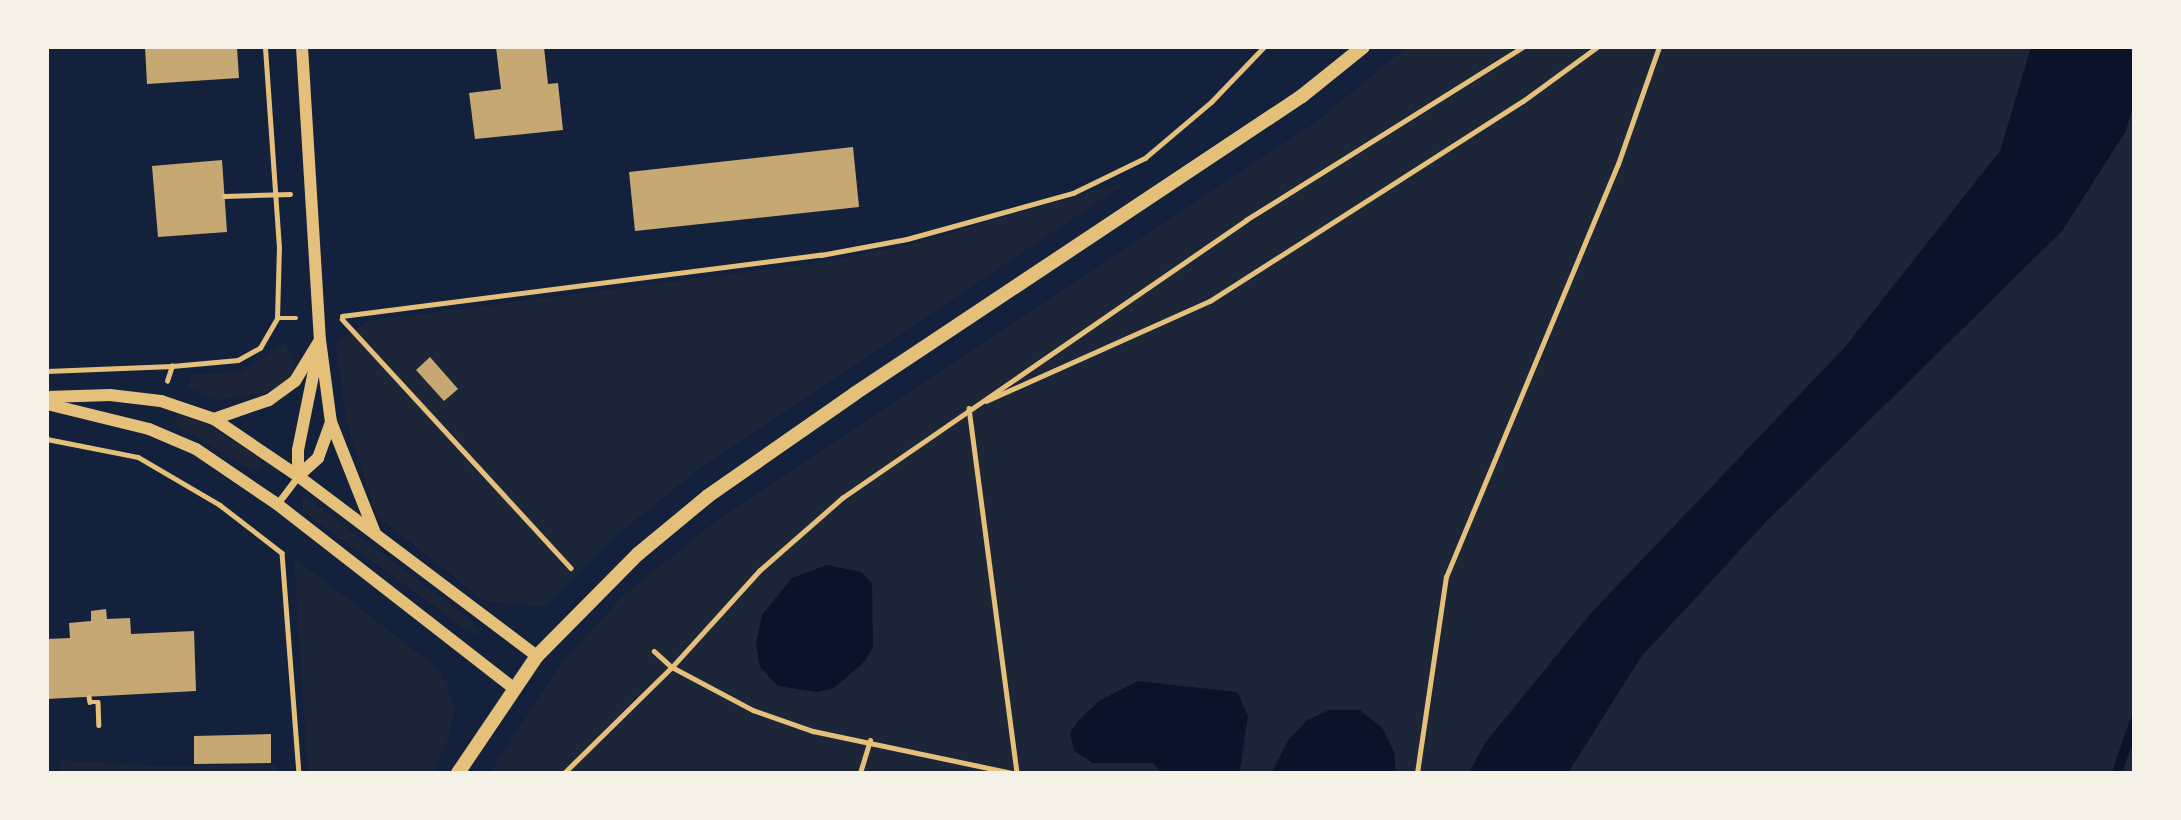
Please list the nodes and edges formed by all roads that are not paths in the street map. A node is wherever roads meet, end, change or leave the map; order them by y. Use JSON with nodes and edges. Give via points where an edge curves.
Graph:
{"nodes":[{"id":1,"x":302,"y":47,"type":"edge"},
{"id":2,"x":1363,"y":47,"type":"edge"},
{"id":3,"x":320,"y":340,"type":"junction"},
{"id":4,"x":47,"y":397,"type":"edge"},
{"id":5,"x":47,"y":404,"type":"edge"},
{"id":6,"x":214,"y":419,"type":"junction"},
{"id":7,"x":331,"y":422,"type":"junction"},
{"id":8,"x":298,"y":476,"type":"junction"},
{"id":9,"x":277,"y":504,"type":"junction"},
{"id":10,"x":375,"y":534,"type":"junction"},
{"id":11,"x":537,"y":656,"type":"junction"},
{"id":12,"x":512,"y":687,"type":"junction"},
{"id":13,"x":458,"y":773,"type":"edge"}],
"edges":[{"from":1,"to":3,"type":"street"},
{"from":2,"to":11,"type":"main road","via":[[1302,96],[708,496],[638,554]]},
{"from":3,"to":6,"type":"street","via":[[295,381],[269,400]]},
{"from":3,"to":7,"type":"street"},
{"from":3,"to":8,"type":"street","via":[[298,450]]},
{"from":4,"to":6,"type":"street","via":[[110,395],[161,401]]},
{"from":5,"to":9,"type":"street","via":[[149,429],[195,449]]},
{"from":6,"to":8,"type":"street"},
{"from":7,"to":8,"type":"street","via":[[318,458]]},
{"from":7,"to":10,"type":"street"},
{"from":8,"to":9,"type":"street"},
{"from":8,"to":10,"type":"street"},
{"from":9,"to":12,"type":"street"},
{"from":10,"to":11,"type":"street"},
{"from":11,"to":12,"type":"main road"},
{"from":12,"to":13,"type":"main road"}]}
